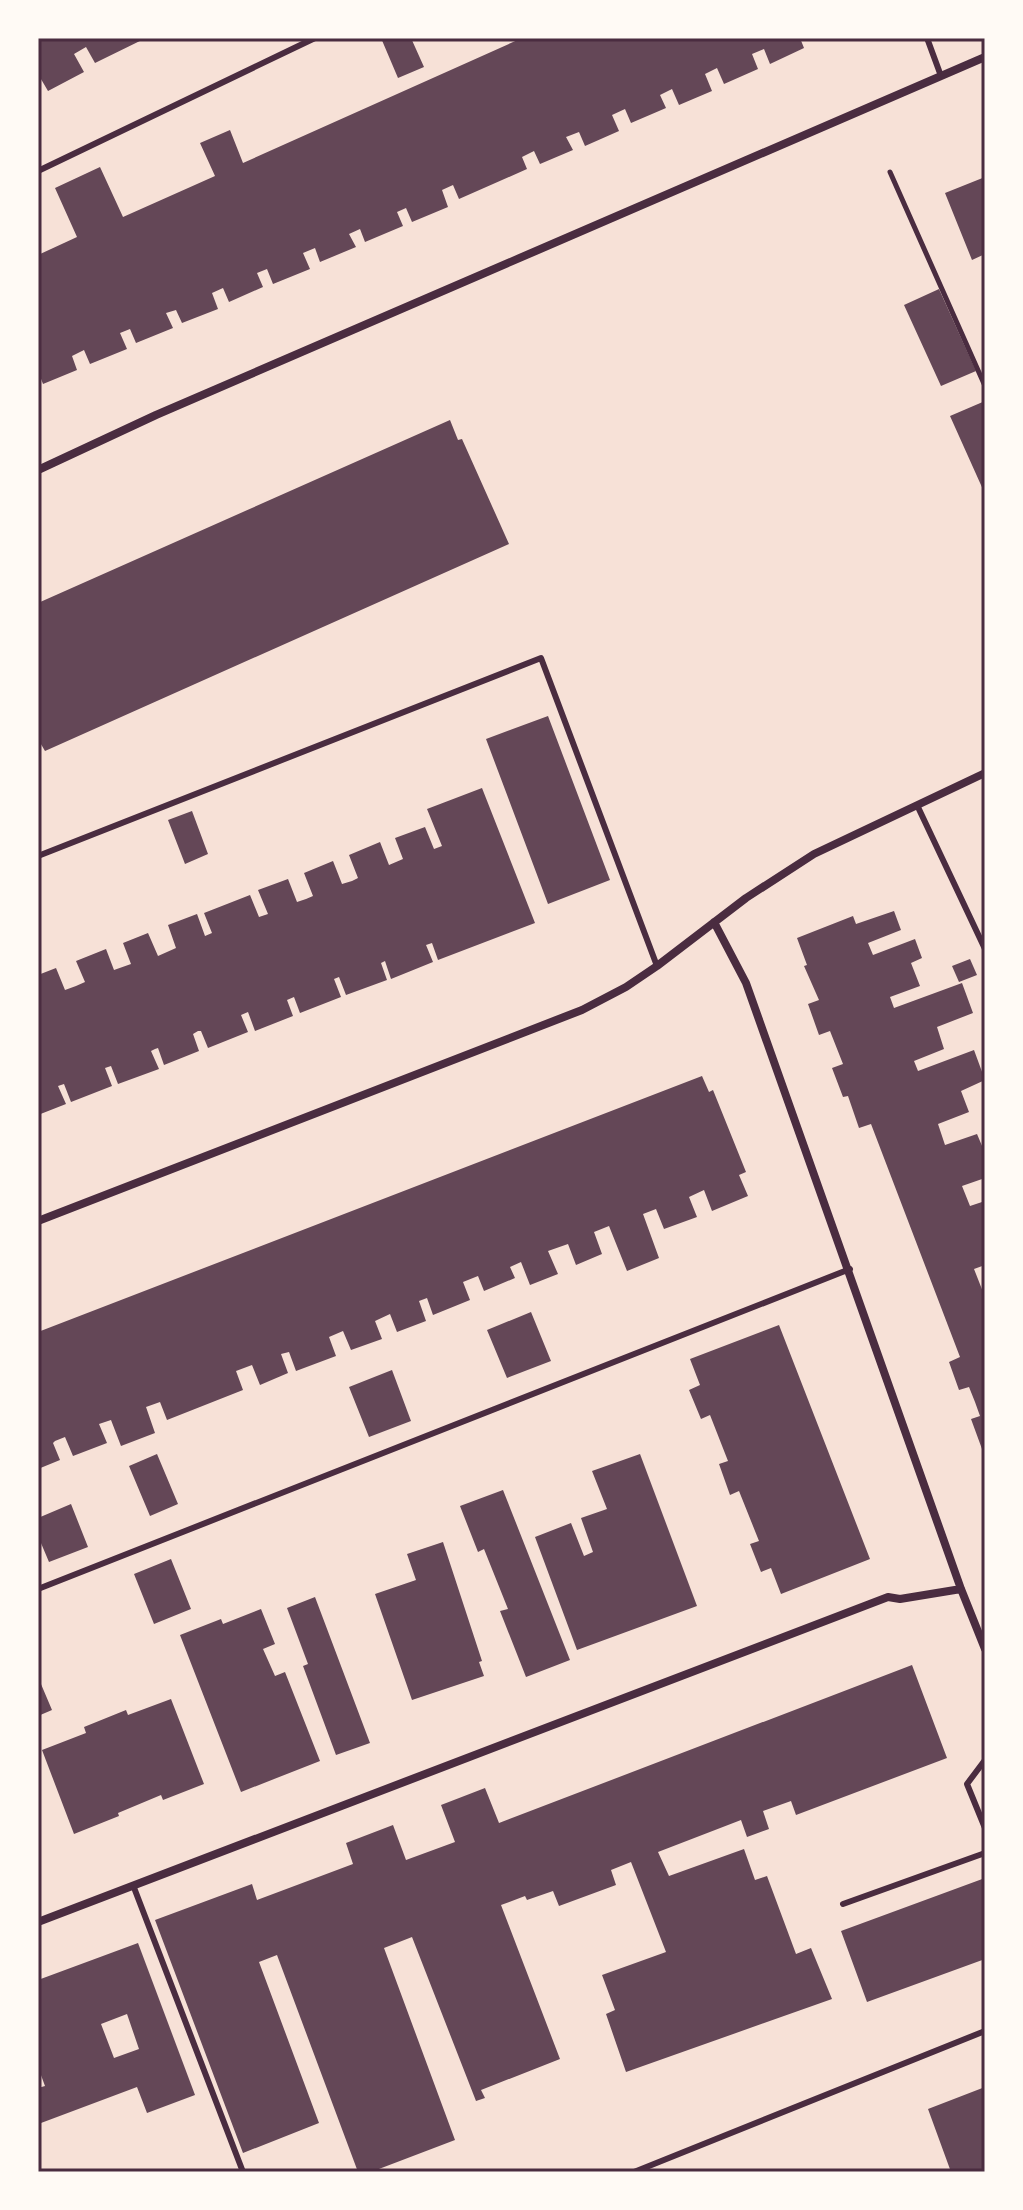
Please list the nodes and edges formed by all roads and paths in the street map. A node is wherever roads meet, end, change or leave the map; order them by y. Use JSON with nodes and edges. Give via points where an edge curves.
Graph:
{"nodes":[{"id":1,"x":315,"y":38,"type":"edge"},
{"id":2,"x":927,"y":38,"type":"edge"},
{"id":3,"x":985,"y":57,"type":"edge"},
{"id":4,"x":941,"y":76,"type":"junction"},
{"id":5,"x":38,"y":171,"type":"edge"},
{"id":6,"x":890,"y":172,"type":"dead end"},
{"id":7,"x":985,"y":386,"type":"edge"},
{"id":8,"x":38,"y":470,"type":"edge"},
{"id":9,"x":985,"y":773,"type":"edge"},
{"id":10,"x":917,"y":805,"type":"junction"},
{"id":11,"x":38,"y":856,"type":"edge"},
{"id":12,"x":714,"y":922,"type":"junction"},
{"id":13,"x":985,"y":949,"type":"edge"},
{"id":14,"x":657,"y":966,"type":"junction"},
{"id":15,"x":38,"y":1221,"type":"edge"},
{"id":16,"x":850,"y":1269,"type":"junction"},
{"id":17,"x":38,"y":1589,"type":"edge"},
{"id":18,"x":961,"y":1589,"type":"junction"},
{"id":19,"x":985,"y":1649,"type":"edge"},
{"id":20,"x":985,"y":1760,"type":"edge"},
{"id":21,"x":985,"y":1828,"type":"edge"},
{"id":22,"x":985,"y":1853,"type":"edge"},
{"id":23,"x":133,"y":1885,"type":"junction"},
{"id":24,"x":843,"y":1904,"type":"dead end"},
{"id":25,"x":38,"y":1922,"type":"edge"},
{"id":26,"x":985,"y":2031,"type":"edge"},
{"id":27,"x":243,"y":2172,"type":"edge"},
{"id":28,"x":634,"y":2172,"type":"edge"}],
"edges":[{"from":1,"to":5,"type":"lane"},
{"from":2,"to":4,"type":"lane"},
{"from":3,"to":4,"type":"street"},
{"from":4,"to":8,"type":"street"},
{"from":6,"to":7,"type":"path"},
{"from":9,"to":10,"type":"street"},
{"from":10,"to":12,"type":"street","via":[[814,854]]},
{"from":10,"to":13,"type":"lane"},
{"from":11,"to":14,"type":"lane","via":[[541,658]]},
{"from":12,"to":14,"type":"street"},
{"from":12,"to":16,"type":"street","via":[[746,983]]},
{"from":14,"to":15,"type":"street","via":[[582,1010]]},
{"from":16,"to":17,"type":"lane"},
{"from":16,"to":18,"type":"street"},
{"from":18,"to":19,"type":"street"},
{"from":18,"to":23,"type":"street","via":[[888,1597]]},
{"from":20,"to":21,"type":"lane","via":[[967,1784]]},
{"from":22,"to":24,"type":"lane"},
{"from":23,"to":25,"type":"street"},
{"from":23,"to":27,"type":"lane"},
{"from":26,"to":28,"type":"lane"}]}
